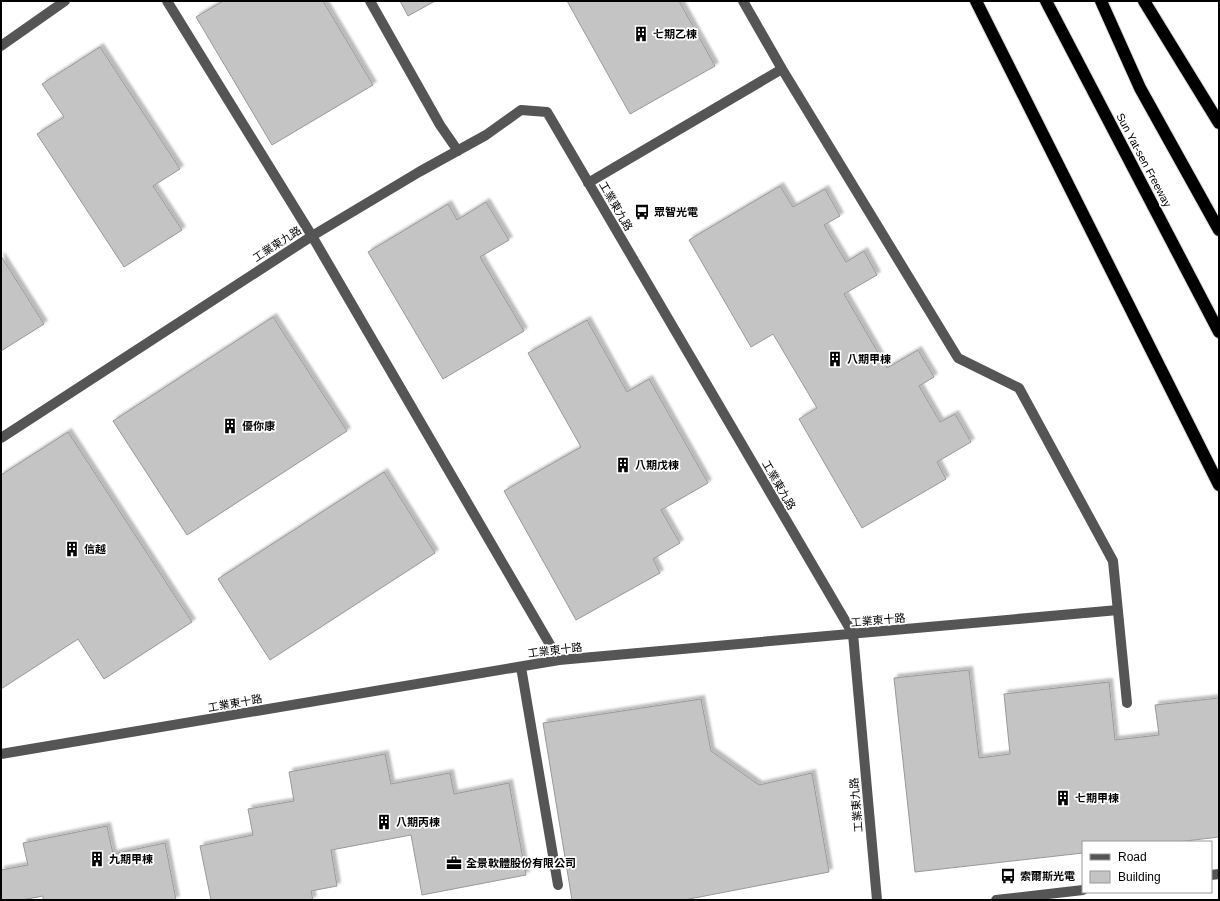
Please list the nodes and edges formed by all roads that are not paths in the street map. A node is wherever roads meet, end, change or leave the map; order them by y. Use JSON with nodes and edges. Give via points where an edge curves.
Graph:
{"nodes":[{"id":1,"x":65,"y":1,"type":"edge"},
{"id":2,"x":167,"y":1,"type":"edge"},
{"id":3,"x":370,"y":1,"type":"edge"},
{"id":4,"x":743,"y":1,"type":"edge"},
{"id":5,"x":976,"y":1,"type":"edge"},
{"id":6,"x":1046,"y":1,"type":"edge"},
{"id":7,"x":1101,"y":1,"type":"edge"},
{"id":8,"x":1144,"y":1,"type":"edge"},
{"id":9,"x":1,"y":46,"type":"edge"},
{"id":10,"x":782,"y":69,"type":"junction"},
{"id":11,"x":1219,"y":123,"type":"edge"},
{"id":12,"x":458,"y":151,"type":"junction"},
{"id":13,"x":588,"y":183,"type":"junction"},
{"id":14,"x":1219,"y":230,"type":"edge"},
{"id":15,"x":312,"y":236,"type":"junction"},
{"id":16,"x":1219,"y":332,"type":"edge"},
{"id":17,"x":1,"y":438,"type":"edge"},
{"id":18,"x":1219,"y":485,"type":"edge"},
{"id":19,"x":1118,"y":610,"type":"junction"},
{"id":20,"x":853,"y":634,"type":"junction"},
{"id":21,"x":559,"y":660,"type":"junction"},
{"id":22,"x":521,"y":667,"type":"junction"},
{"id":23,"x":1127,"y":703,"type":"dead end"},
{"id":24,"x":1,"y":754,"type":"edge"},
{"id":25,"x":558,"y":885,"type":"dead end"},
{"id":26,"x":1082,"y":890,"type":"edge"},
{"id":27,"x":877,"y":900,"type":"edge"},
{"id":28,"x":996,"y":900,"type":"edge"}],
"edges":[{"from":1,"to":9,"type":"street"},
{"from":2,"to":15,"type":"street"},
{"from":3,"to":12,"type":"street","via":[[440,125]]},
{"from":4,"to":10,"type":"street"},
{"from":5,"to":18,"type":"highway"},
{"from":6,"to":16,"type":"highway","name":"Sun Yat-sen Freeway"},
{"from":7,"to":14,"type":"highway","via":[[1140,88]]},
{"from":8,"to":11,"type":"highway"},
{"from":10,"to":13,"type":"street"},
{"from":10,"to":19,"type":"street","via":[[958,358],[1019,388],[1113,561]]},
{"from":12,"to":13,"type":"street","name":"工業東九路","via":[[521,110],[547,112]]},
{"from":12,"to":15,"type":"street","name":"工業東九路"},
{"from":13,"to":20,"type":"street","name":"工業東九路"},
{"from":15,"to":17,"type":"street","name":"工業東九路"},
{"from":15,"to":21,"type":"street"},
{"from":19,"to":20,"type":"street","name":"工業東十路"},
{"from":19,"to":23,"type":"street"},
{"from":20,"to":21,"type":"street","name":"工業東十路"},
{"from":20,"to":27,"type":"street","name":"工業東九路"},
{"from":21,"to":22,"type":"street","name":"工業東十路"},
{"from":22,"to":24,"type":"street","name":"工業東十路"},
{"from":22,"to":25,"type":"street"},
{"from":26,"to":28,"type":"street"}]}
